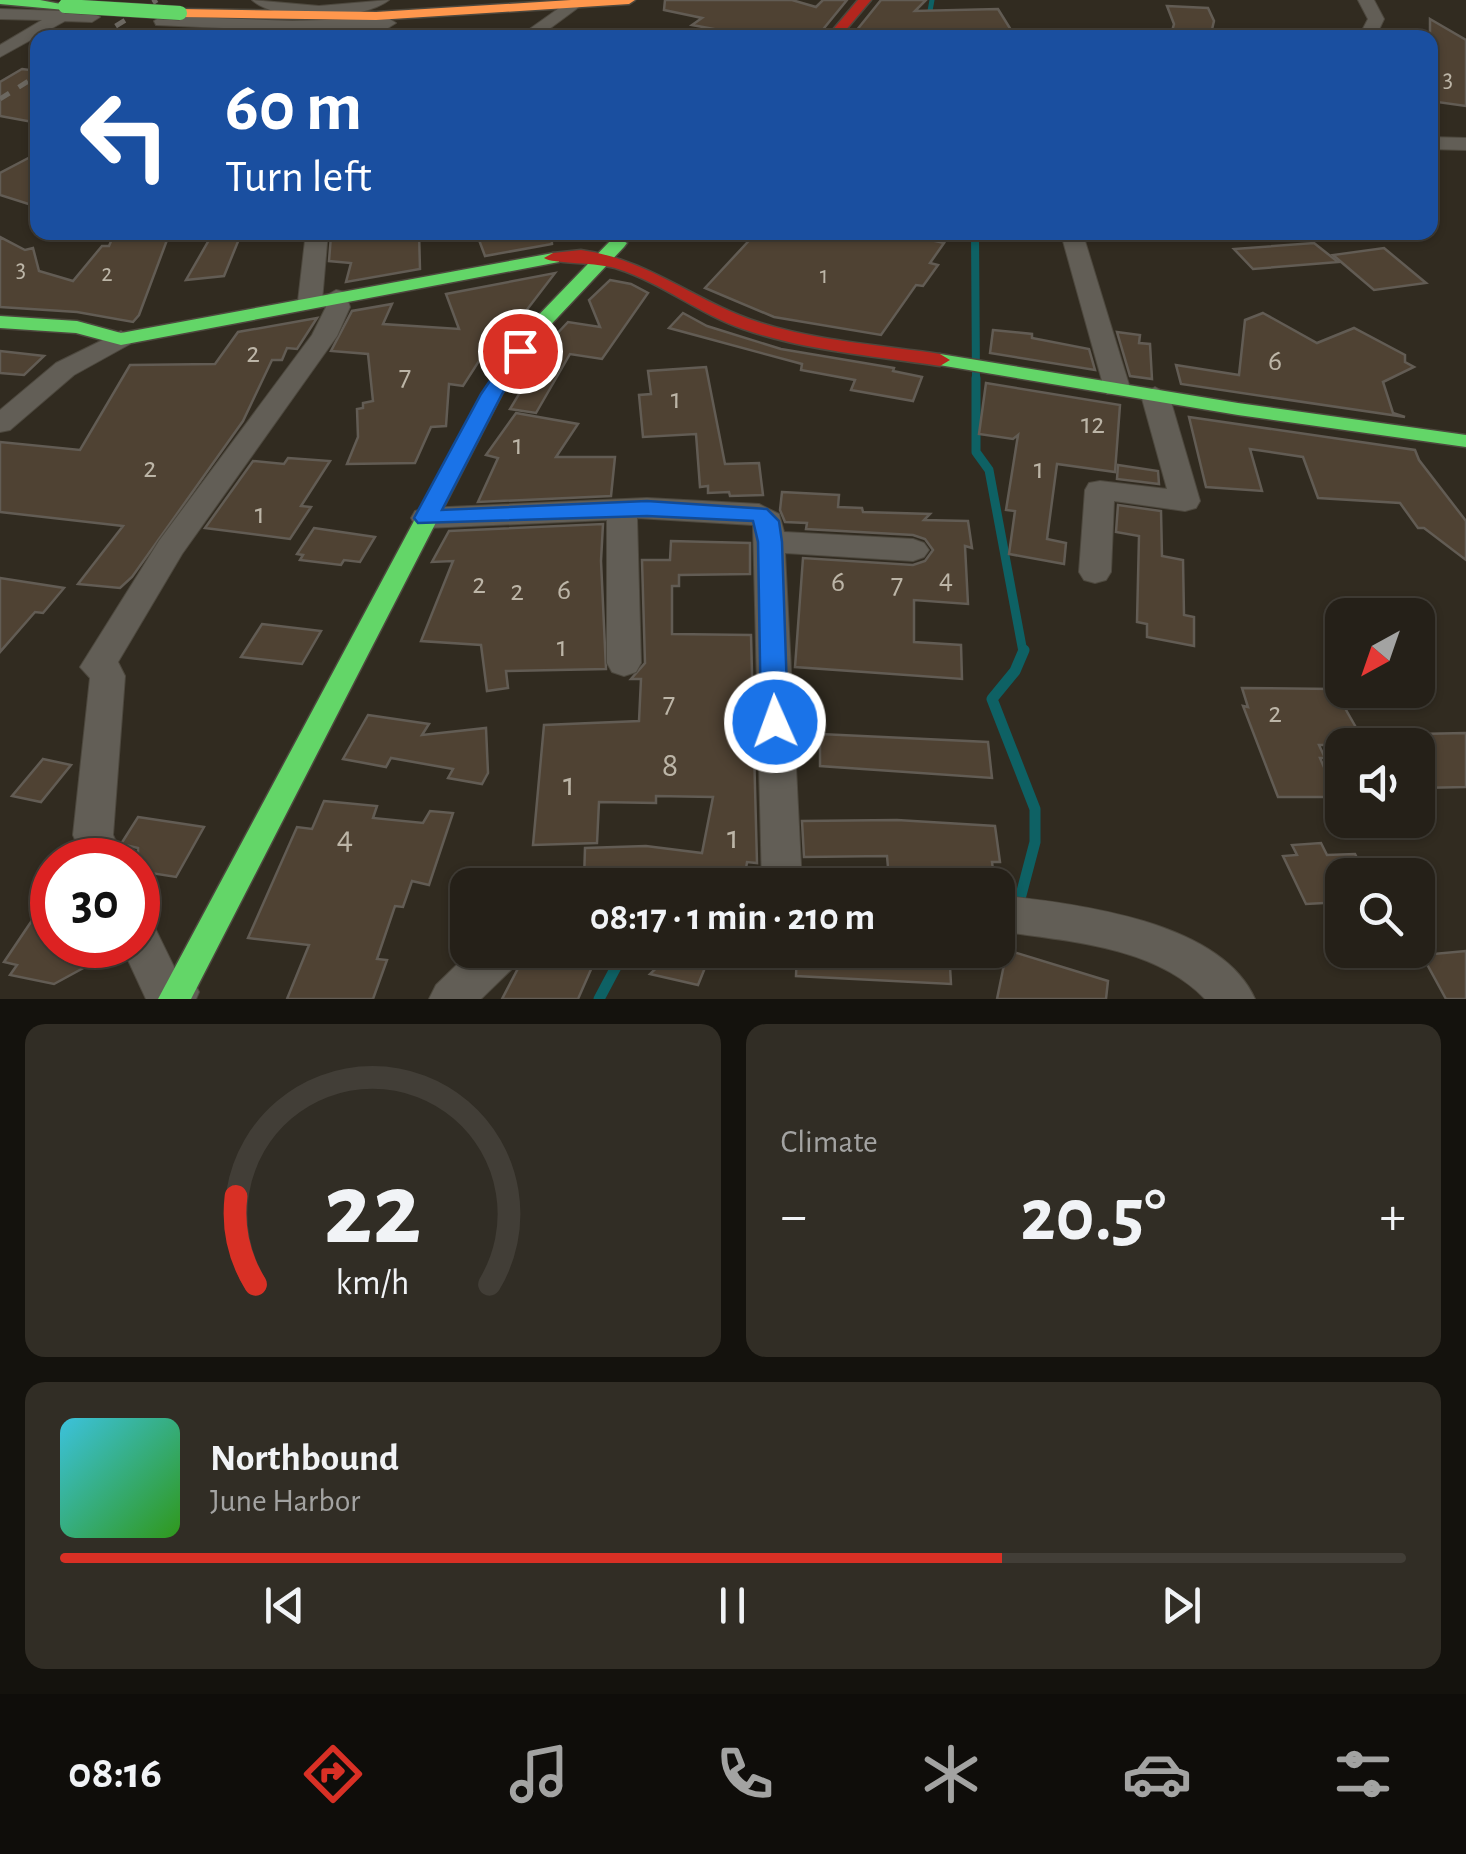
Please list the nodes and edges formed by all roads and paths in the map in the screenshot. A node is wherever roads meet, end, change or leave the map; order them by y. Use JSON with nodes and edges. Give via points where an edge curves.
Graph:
{"nodes":[{"id":1,"x":521,"y":0,"type":"edge"},
{"id":2,"x":629,"y":0,"type":"edge"},
{"id":3,"x":866,"y":0,"type":"edge"},
{"id":4,"x":1366,"y":0,"type":"edge"},
{"id":5,"x":478,"y":2,"type":"edge"},
{"id":6,"x":0,"y":3,"type":"edge"},
{"id":7,"x":374,"y":4,"type":"edge"},
{"id":8,"x":62,"y":6,"type":"edge"},
{"id":9,"x":573,"y":6,"type":"edge"},
{"id":10,"x":175,"y":13,"type":"junction"},
{"id":11,"x":0,"y":14,"type":"edge"},
{"id":12,"x":111,"y":18,"type":"dead end"},
{"id":13,"x":281,"y":18,"type":"edge"},
{"id":14,"x":537,"y":30,"type":"edge"},
{"id":15,"x":839,"y":30,"type":"edge"},
{"id":16,"x":1370,"y":30,"type":"edge"},
{"id":17,"x":0,"y":52,"type":"edge"},
{"id":18,"x":1438,"y":143,"type":"edge"},
{"id":19,"x":1466,"y":144,"type":"edge"},
{"id":20,"x":318,"y":240,"type":"edge"},
{"id":21,"x":621,"y":240,"type":"edge"},
{"id":22,"x":1074,"y":240,"type":"edge"},
{"id":23,"x":605,"y":255,"type":"junction"},
{"id":24,"x":323,"y":299,"type":"junction"},
{"id":25,"x":0,"y":322,"type":"edge"},
{"id":26,"x":120,"y":339,"type":"junction"},
{"id":27,"x":1117,"y":388,"type":"junction"},
{"id":28,"x":1156,"y":395,"type":"junction"},
{"id":29,"x":0,"y":424,"type":"edge"},
{"id":30,"x":1466,"y":441,"type":"edge"},
{"id":31,"x":622,"y":511,"type":"junction"},
{"id":32,"x":426,"y":518,"type":"junction"},
{"id":33,"x":770,"y":542,"type":"junction"},
{"id":34,"x":913,"y":550,"type":"dead end"},
{"id":35,"x":1095,"y":572,"type":"dead end"},
{"id":36,"x":624,"y":663,"type":"dead end"},
{"id":37,"x":94,"y":838,"type":"edge"},
{"id":38,"x":781,"y":868,"type":"edge"},
{"id":39,"x":1015,"y":917,"type":"edge"},
{"id":40,"x":153,"y":968,"type":"edge"},
{"id":41,"x":483,"y":968,"type":"edge"},
{"id":42,"x":175,"y":996,"type":"edge"},
{"id":43,"x":451,"y":999,"type":"edge"},
{"id":44,"x":1234,"y":999,"type":"edge"}],
"edges":[{"from":1,"to":5,"type":"street"},
{"from":2,"to":9,"type":"main road"},
{"from":3,"to":15,"type":"main road"},
{"from":4,"to":16,"type":"street","via":[[1376,19]]},
{"from":5,"to":7,"type":"street"},
{"from":6,"to":8,"type":"main road"},
{"from":7,"to":13,"type":"street"},
{"from":8,"to":10,"type":"main road","bridge":true},
{"from":8,"to":11,"type":"street"},
{"from":8,"to":12,"type":"street"},
{"from":8,"to":17,"type":"street"},
{"from":9,"to":10,"type":"main road","via":[[376,16]]},
{"from":9,"to":13,"type":"street"},
{"from":9,"to":14,"type":"street"},
{"from":10,"to":13,"type":"street"},
{"from":10,"to":13,"type":"street"},
{"from":18,"to":19,"type":"street"},
{"from":20,"to":24,"type":"street"},
{"from":21,"to":23,"type":"main road"},
{"from":22,"to":27,"type":"street"},
{"from":23,"to":24,"type":"main road","via":[[562,256]]},
{"from":23,"to":27,"type":"main road","via":[[755,328]]},
{"from":23,"to":32,"type":"main road","via":[[520,351]]},
{"from":24,"to":26,"type":"main road"},
{"from":24,"to":37,"type":"street","via":[[338,307],[324,336],[170,548],[97,667],[108,676]]},
{"from":25,"to":26,"type":"main road","via":[[77,327]]},
{"from":26,"to":29,"type":"street","via":[[65,369]]},
{"from":27,"to":28,"type":"main road"},
{"from":28,"to":30,"type":"main road"},
{"from":28,"to":35,"type":"street","via":[[1185,501],[1100,490]]},
{"from":31,"to":32,"type":"street"},
{"from":31,"to":33,"type":"street","via":[[759,514],[768,521]]},
{"from":31,"to":36,"type":"street"},
{"from":32,"to":42,"type":"main road"},
{"from":33,"to":34,"type":"street"},
{"from":33,"to":38,"type":"street"},
{"from":39,"to":44,"type":"street","via":[[1158,947],[1187,958]]},
{"from":40,"to":42,"type":"street"},
{"from":41,"to":43,"type":"street"}]}
